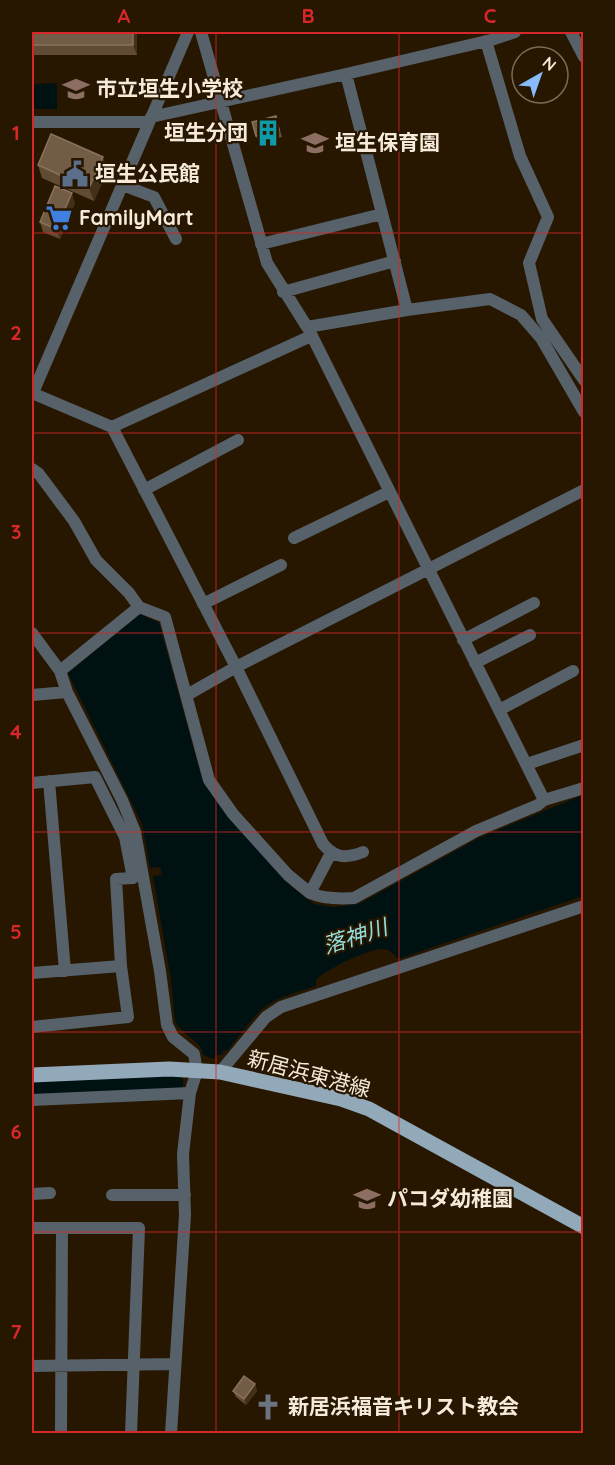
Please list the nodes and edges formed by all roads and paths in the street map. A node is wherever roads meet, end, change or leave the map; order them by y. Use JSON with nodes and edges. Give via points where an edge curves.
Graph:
{"nodes":[{"id":1,"x":188,"y":32,"type":"edge"},
{"id":2,"x":201,"y":32,"type":"edge"},
{"id":3,"x":515,"y":32,"type":"edge"},
{"id":4,"x":571,"y":32,"type":"edge"},
{"id":5,"x":489,"y":37,"type":"edge"},
{"id":6,"x":584,"y":57,"type":"edge"},
{"id":7,"x":346,"y":74,"type":"junction"},
{"id":8,"x":220,"y":103,"type":"junction"},
{"id":9,"x":150,"y":120,"type":"junction"},
{"id":10,"x":32,"y":122,"type":"edge"},
{"id":11,"x":122,"y":185,"type":"junction"},
{"id":12,"x":382,"y":214,"type":"junction"},
{"id":13,"x":177,"y":239,"type":"dead end"},
{"id":14,"x":261,"y":244,"type":"junction"},
{"id":15,"x":394,"y":261,"type":"junction"},
{"id":16,"x":284,"y":292,"type":"junction"},
{"id":17,"x":407,"y":310,"type":"junction"},
{"id":18,"x":309,"y":331,"type":"junction"},
{"id":19,"x":584,"y":380,"type":"edge"},
{"id":20,"x":32,"y":394,"type":"edge"},
{"id":21,"x":584,"y":412,"type":"edge"},
{"id":22,"x":112,"y":427,"type":"junction"},
{"id":23,"x":238,"y":440,"type":"dead end"},
{"id":24,"x":32,"y":469,"type":"edge"},
{"id":25,"x":144,"y":490,"type":"junction"},
{"id":26,"x":584,"y":490,"type":"edge"},
{"id":27,"x":389,"y":492,"type":"junction"},
{"id":28,"x":294,"y":538,"type":"dead end"},
{"id":29,"x":281,"y":565,"type":"dead end"},
{"id":30,"x":428,"y":570,"type":"junction"},
{"id":31,"x":534,"y":603,"type":"dead end"},
{"id":32,"x":203,"y":604,"type":"junction"},
{"id":33,"x":139,"y":607,"type":"junction"},
{"id":34,"x":32,"y":633,"type":"edge"},
{"id":35,"x":530,"y":635,"type":"dead end"},
{"id":36,"x":463,"y":639,"type":"junction"},
{"id":37,"x":475,"y":663,"type":"junction"},
{"id":38,"x":236,"y":668,"type":"junction"},
{"id":39,"x":60,"y":671,"type":"junction"},
{"id":40,"x":573,"y":671,"type":"dead end"},
{"id":41,"x":67,"y":692,"type":"junction"},
{"id":42,"x":187,"y":694,"type":"junction"},
{"id":43,"x":32,"y":695,"type":"edge"},
{"id":44,"x":499,"y":710,"type":"junction"},
{"id":45,"x":584,"y":745,"type":"edge"},
{"id":46,"x":527,"y":764,"type":"junction"},
{"id":47,"x":49,"y":781,"type":"junction"},
{"id":48,"x":32,"y":783,"type":"edge"},
{"id":49,"x":584,"y":788,"type":"edge"},
{"id":50,"x":544,"y":800,"type":"junction"},
{"id":51,"x":363,"y":852,"type":"dead end"},
{"id":52,"x":331,"y":853,"type":"junction"},
{"id":53,"x":310,"y":893,"type":"junction"},
{"id":54,"x":584,"y":906,"type":"edge"},
{"id":55,"x":121,"y":966,"type":"junction"},
{"id":56,"x":64,"y":971,"type":"junction"},
{"id":57,"x":32,"y":973,"type":"edge"},
{"id":58,"x":32,"y":1027,"type":"edge"},
{"id":59,"x":197,"y":1071,"type":"junction"},
{"id":60,"x":220,"y":1072,"type":"junction"},
{"id":61,"x":32,"y":1075,"type":"edge"},
{"id":62,"x":190,"y":1093,"type":"junction"},
{"id":63,"x":32,"y":1100,"type":"edge"},
{"id":64,"x":32,"y":1194,"type":"edge"},
{"id":65,"x":50,"y":1194,"type":"dead end"},
{"id":66,"x":112,"y":1195,"type":"dead end"},
{"id":67,"x":185,"y":1195,"type":"junction"},
{"id":68,"x":584,"y":1227,"type":"edge"},
{"id":69,"x":32,"y":1228,"type":"edge"},
{"id":70,"x":62,"y":1228,"type":"junction"},
{"id":71,"x":175,"y":1364,"type":"junction"},
{"id":72,"x":134,"y":1365,"type":"junction"},
{"id":73,"x":32,"y":1366,"type":"edge"},
{"id":74,"x":61,"y":1366,"type":"junction"},
{"id":75,"x":61,"y":1434,"type":"edge"},
{"id":76,"x":131,"y":1434,"type":"edge"},
{"id":77,"x":171,"y":1434,"type":"edge"}],
"edges":[{"from":1,"to":9,"type":"street"},
{"from":2,"to":8,"type":"street"},
{"from":3,"to":5,"type":"street"},
{"from":4,"to":6,"type":"street"},
{"from":5,"to":7,"type":"street"},
{"from":5,"to":19,"type":"street","via":[[520,156],[548,217],[529,263],[542,319]]},
{"from":7,"to":8,"type":"street"},
{"from":7,"to":12,"type":"street"},
{"from":8,"to":9,"type":"street"},
{"from":8,"to":14,"type":"street"},
{"from":9,"to":10,"type":"street"},
{"from":9,"to":11,"type":"street"},
{"from":11,"to":13,"type":"street","via":[[154,197]]},
{"from":11,"to":20,"type":"street"},
{"from":12,"to":14,"type":"street"},
{"from":12,"to":15,"type":"street"},
{"from":14,"to":16,"type":"street"},
{"from":15,"to":16,"type":"street"},
{"from":15,"to":17,"type":"street"},
{"from":16,"to":18,"type":"street"},
{"from":17,"to":18,"type":"street"},
{"from":17,"to":21,"type":"street","via":[[490,299],[521,315],[541,338]]},
{"from":18,"to":22,"type":"street"},
{"from":18,"to":27,"type":"street"},
{"from":20,"to":22,"type":"street"},
{"from":22,"to":25,"type":"street"},
{"from":23,"to":25,"type":"street"},
{"from":24,"to":33,"type":"street","via":[[75,521],[96,560]]},
{"from":25,"to":32,"type":"street"},
{"from":26,"to":30,"type":"street"},
{"from":27,"to":28,"type":"street"},
{"from":27,"to":30,"type":"street"},
{"from":29,"to":32,"type":"street"},
{"from":30,"to":36,"type":"street"},
{"from":30,"to":38,"type":"street"},
{"from":31,"to":36,"type":"street"},
{"from":32,"to":38,"type":"street"},
{"from":33,"to":39,"type":"street"},
{"from":33,"to":42,"type":"street","via":[[165,617]]},
{"from":34,"to":39,"type":"street"},
{"from":35,"to":37,"type":"street"},
{"from":36,"to":37,"type":"street"},
{"from":37,"to":44,"type":"street"},
{"from":38,"to":42,"type":"street"},
{"from":38,"to":52,"type":"street","via":[[323,844]]},
{"from":39,"to":41,"type":"street"},
{"from":40,"to":44,"type":"street"},
{"from":41,"to":43,"type":"street"},
{"from":41,"to":59,"type":"street","via":[[135,832],[167,1025],[173,1037],[194,1054]]},
{"from":42,"to":53,"type":"street","via":[[209,780],[233,814],[288,875]]},
{"from":44,"to":46,"type":"street"},
{"from":45,"to":46,"type":"street"},
{"from":46,"to":50,"type":"street"},
{"from":47,"to":48,"type":"street"},
{"from":47,"to":55,"type":"street","via":[[95,777],[124,837],[133,878],[116,879]]},
{"from":47,"to":56,"type":"street"},
{"from":49,"to":50,"type":"street"},
{"from":50,"to":53,"type":"street","via":[[476,831],[354,898]]},
{"from":51,"to":52,"type":"street","via":[[350,857]]},
{"from":52,"to":53,"type":"street"},
{"from":54,"to":60,"type":"street","via":[[281,1007],[266,1017]]},
{"from":55,"to":56,"type":"street"},
{"from":55,"to":58,"type":"street","via":[[128,1017]]},
{"from":56,"to":57,"type":"street"},
{"from":59,"to":60,"type":"main road","name":"新居浜東港線"},
{"from":59,"to":61,"type":"main road","name":"新居浜東港線"},
{"from":59,"to":62,"type":"street"},
{"from":60,"to":68,"type":"main road","name":"新居浜東港線","via":[[369,1109]]},
{"from":62,"to":63,"type":"street"},
{"from":62,"to":67,"type":"street","via":[[183,1154]]},
{"from":64,"to":65,"type":"street"},
{"from":66,"to":67,"type":"street"},
{"from":67,"to":71,"type":"street"},
{"from":69,"to":70,"type":"street"},
{"from":70,"to":72,"type":"street","via":[[139,1228]]},
{"from":70,"to":74,"type":"street"},
{"from":71,"to":72,"type":"street"},
{"from":71,"to":77,"type":"street"},
{"from":72,"to":74,"type":"street"},
{"from":72,"to":76,"type":"street"},
{"from":73,"to":74,"type":"street"},
{"from":74,"to":75,"type":"street"}]}
